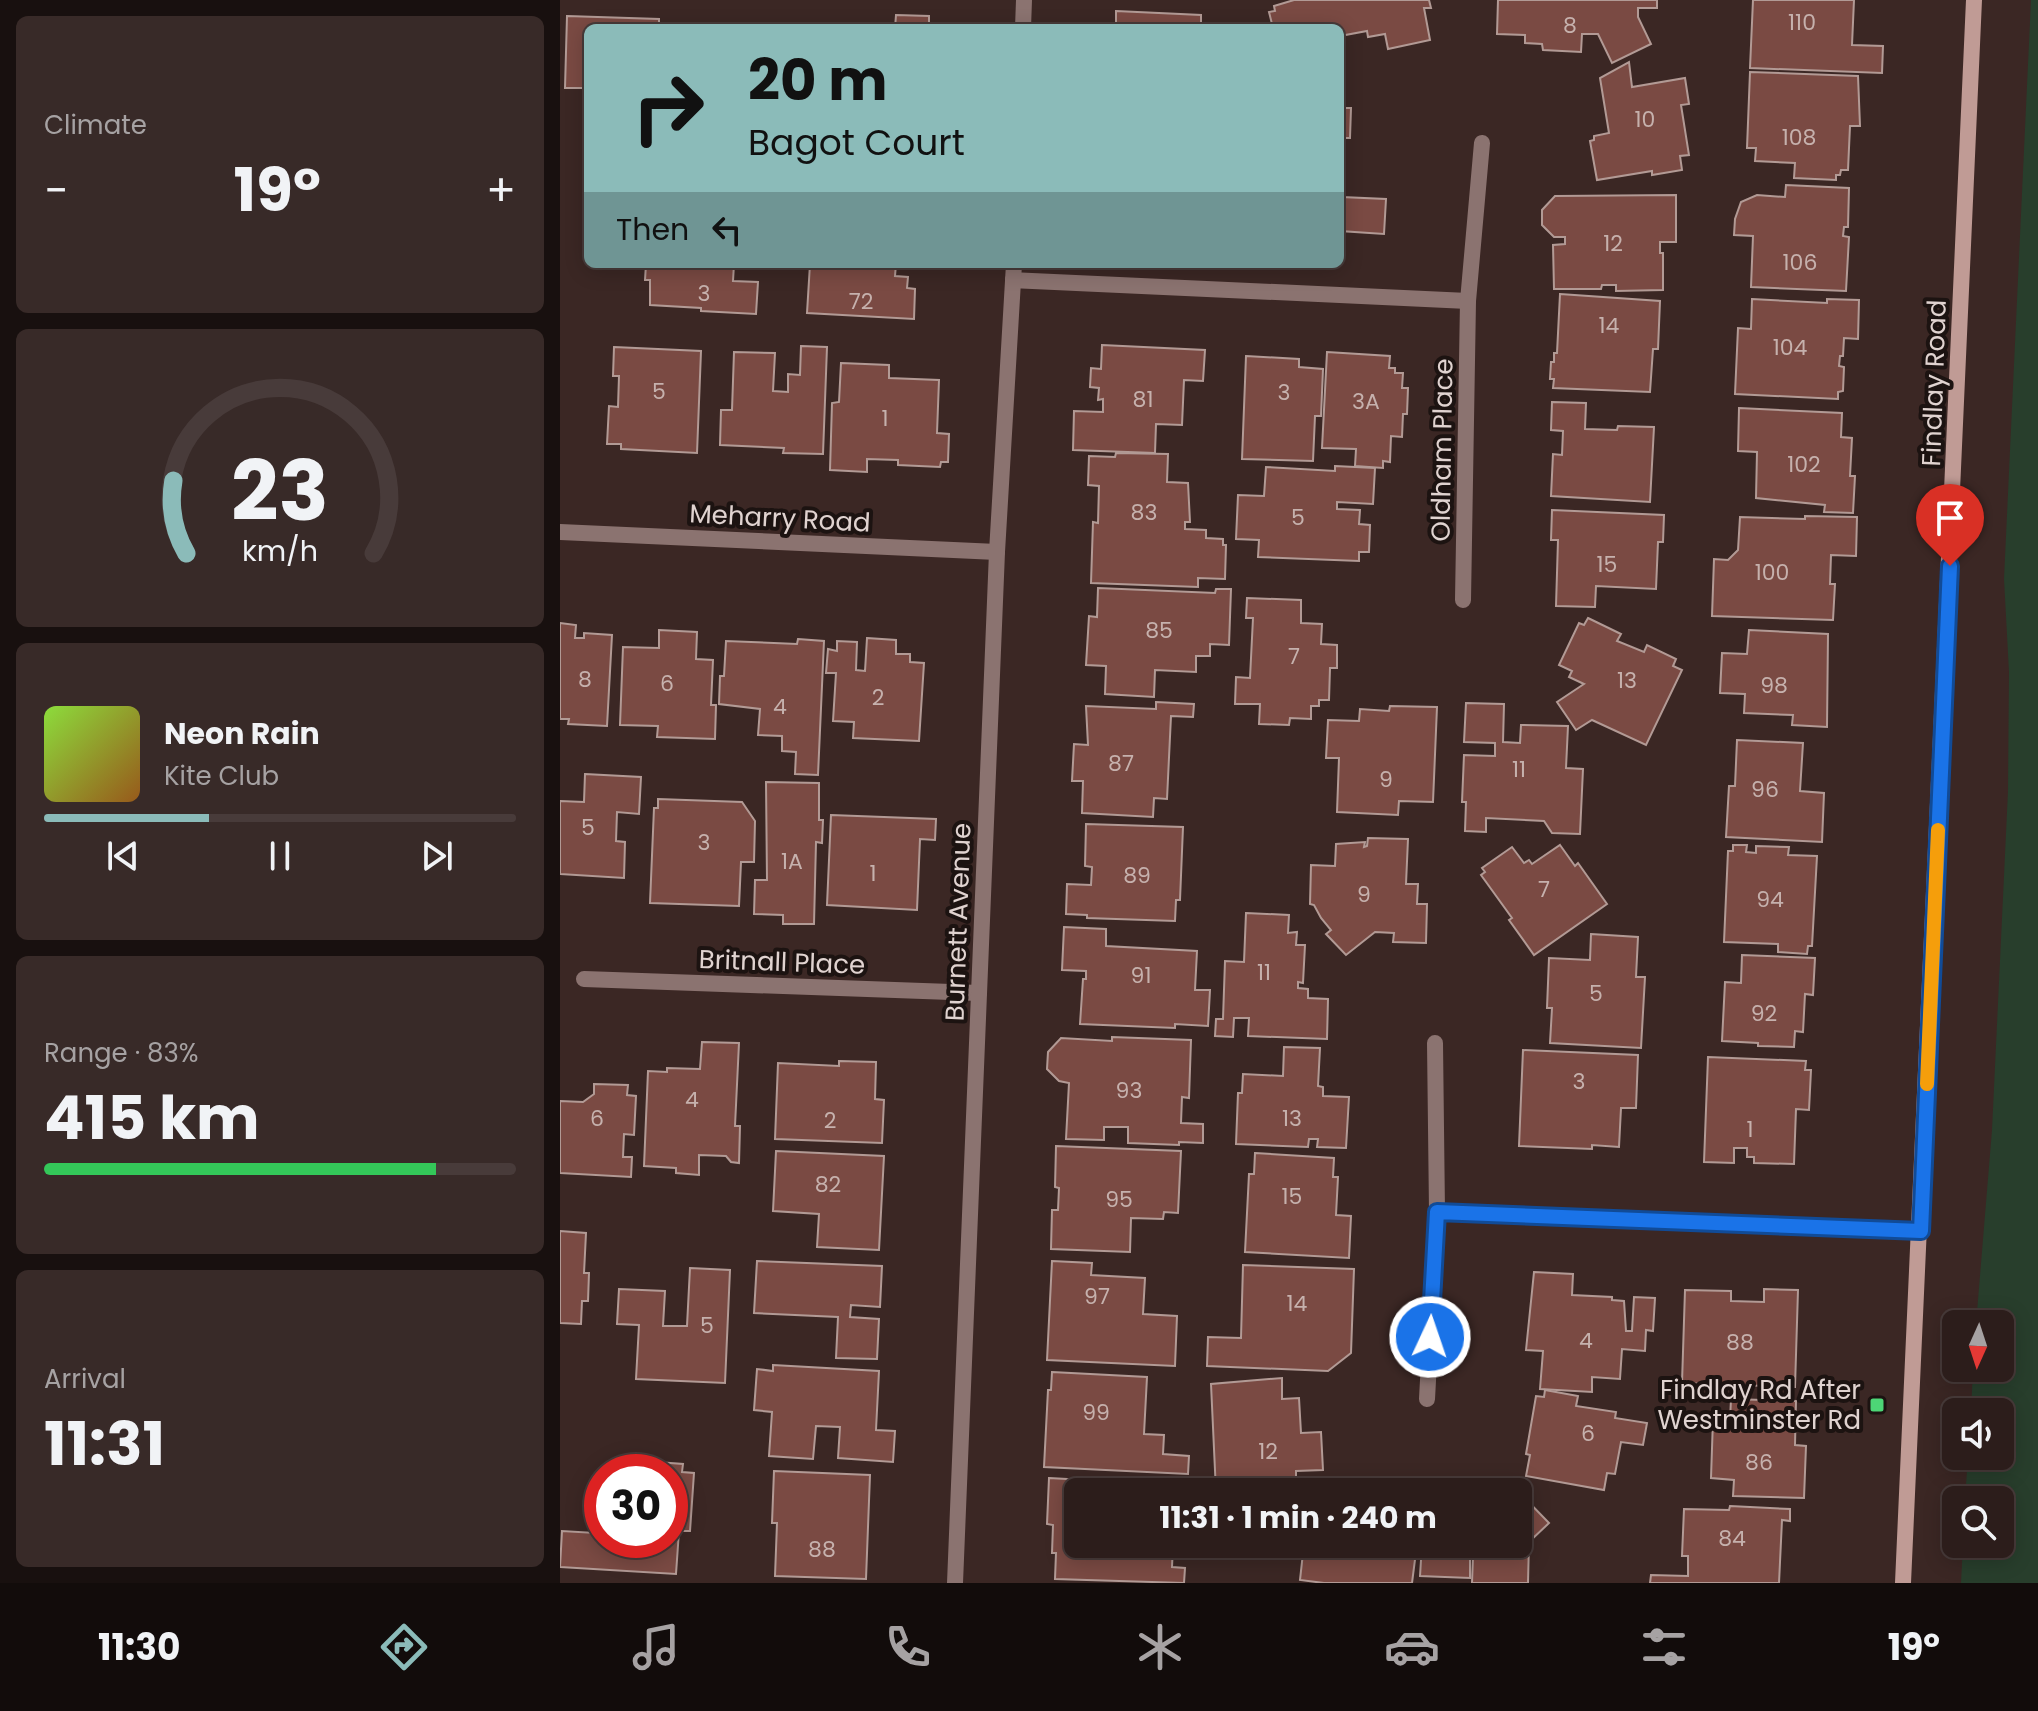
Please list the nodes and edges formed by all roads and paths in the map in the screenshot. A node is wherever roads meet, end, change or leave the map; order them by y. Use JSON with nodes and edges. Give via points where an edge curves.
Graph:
{"nodes":[{"id":1,"x":1024,"y":0,"type":"edge"},
{"id":2,"x":1974,"y":0,"type":"edge"},
{"id":3,"x":1023,"y":24,"type":"edge"},
{"id":4,"x":1482,"y":143,"type":"dead end"},
{"id":5,"x":1013,"y":272,"type":"edge"},
{"id":6,"x":1468,"y":301,"type":"junction"},
{"id":7,"x":560,"y":532,"type":"edge"},
{"id":8,"x":997,"y":552,"type":"junction"},
{"id":9,"x":1463,"y":600,"type":"dead end"},
{"id":10,"x":584,"y":979,"type":"dead end"},
{"id":11,"x":979,"y":993,"type":"junction"},
{"id":12,"x":1435,"y":1043,"type":"dead end"},
{"id":13,"x":1437,"y":1212,"type":"junction"},
{"id":14,"x":1921,"y":1231,"type":"junction"},
{"id":15,"x":1427,"y":1399,"type":"dead end"},
{"id":16,"x":955,"y":1583,"type":"edge"},
{"id":17,"x":1903,"y":1583,"type":"edge"}],
"edges":[{"from":1,"to":3,"type":"street"},
{"from":2,"to":14,"type":"main road","name":"Findlay Road"},
{"from":4,"to":6,"type":"street","name":"Oldham Place"},
{"from":5,"to":6,"type":"street"},
{"from":5,"to":8,"type":"street","name":"Burnett Avenue"},
{"from":6,"to":9,"type":"street","name":"Oldham Place"},
{"from":7,"to":8,"type":"street","name":"Meharry Road"},
{"from":8,"to":11,"type":"street","name":"Burnett Avenue"},
{"from":10,"to":11,"type":"street","name":"Britnall Place"},
{"from":11,"to":16,"type":"street","name":"Burnett Avenue"},
{"from":12,"to":13,"type":"street"},
{"from":13,"to":14,"type":"street"},
{"from":13,"to":15,"type":"street"},
{"from":14,"to":17,"type":"main road","name":"Findlay Road"}]}
